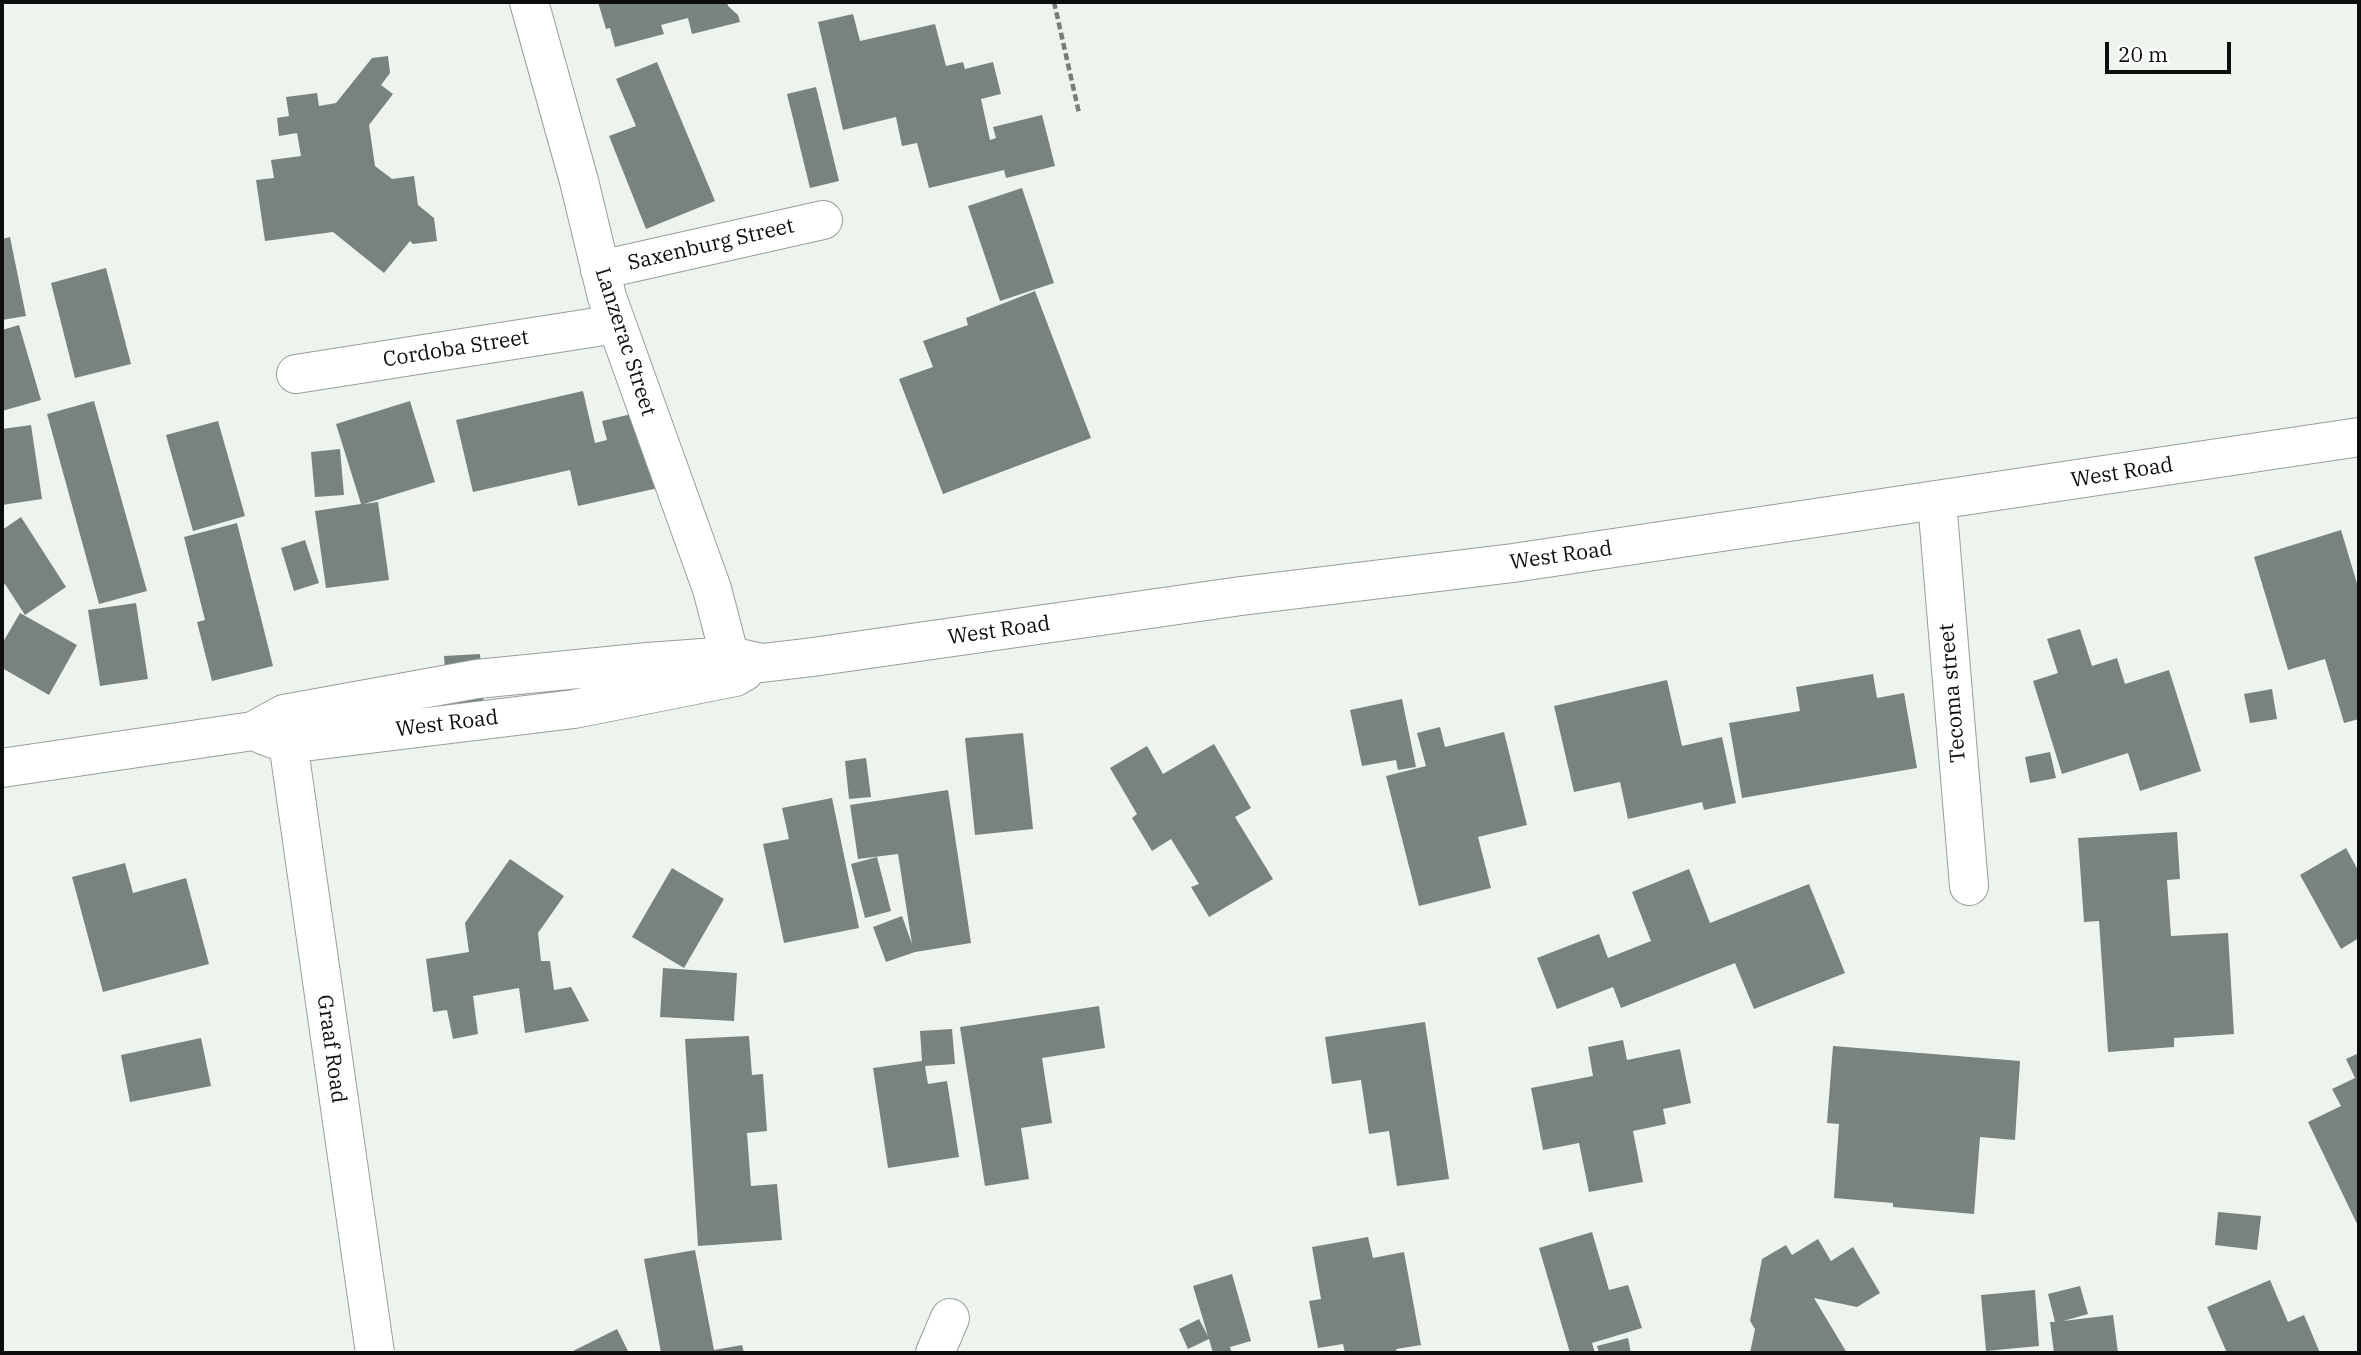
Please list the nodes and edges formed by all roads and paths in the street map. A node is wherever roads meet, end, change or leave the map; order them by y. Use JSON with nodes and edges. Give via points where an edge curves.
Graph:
{"nodes":[{"id":1,"x":529,"y":2,"type":"edge"},
{"id":2,"x":1054,"y":2,"type":"edge"},
{"id":3,"x":1079,"y":114,"type":"dead end"},
{"id":4,"x":823,"y":220,"type":"dead end"},
{"id":5,"x":600,"y":270,"type":"junction"},
{"id":6,"x":616,"y":324,"type":"junction"},
{"id":7,"x":296,"y":374,"type":"dead end"},
{"id":8,"x":2359,"y":437,"type":"edge"},
{"id":9,"x":1937,"y":501,"type":"junction"},
{"id":10,"x":742,"y":665,"type":"junction"},
{"id":11,"x":275,"y":730,"type":"junction"},
{"id":12,"x":2,"y":768,"type":"edge"},
{"id":13,"x":1969,"y":886,"type":"dead end"},
{"id":14,"x":950,"y":1318,"type":"dead end"},
{"id":15,"x":374,"y":1353,"type":"edge"},
{"id":16,"x":935,"y":1353,"type":"edge"}],
"edges":[{"from":1,"to":5,"type":"street","name":"Lanzerac Street"},
{"from":2,"to":3,"type":"path"},
{"from":4,"to":5,"type":"street","name":"Saxenburg Street"},
{"from":5,"to":6,"type":"street","name":"Lanzerac Street"},
{"from":6,"to":7,"type":"street","name":"Cordoba Street"},
{"from":6,"to":10,"type":"street","name":"Lanzerac Street"},
{"from":8,"to":9,"type":"street","name":"West Road"},
{"from":9,"to":10,"type":"street","name":"West Road","via":[[1513,564],[1241,596]]},
{"from":9,"to":13,"type":"street","name":"Tecoma street"},
{"from":10,"to":11,"type":"street","name":"West Road","via":[[573,709]]},
{"from":11,"to":12,"type":"street","name":"West Road"},
{"from":11,"to":15,"type":"street","name":"Graaf Road"},
{"from":14,"to":16,"type":"street"}]}
